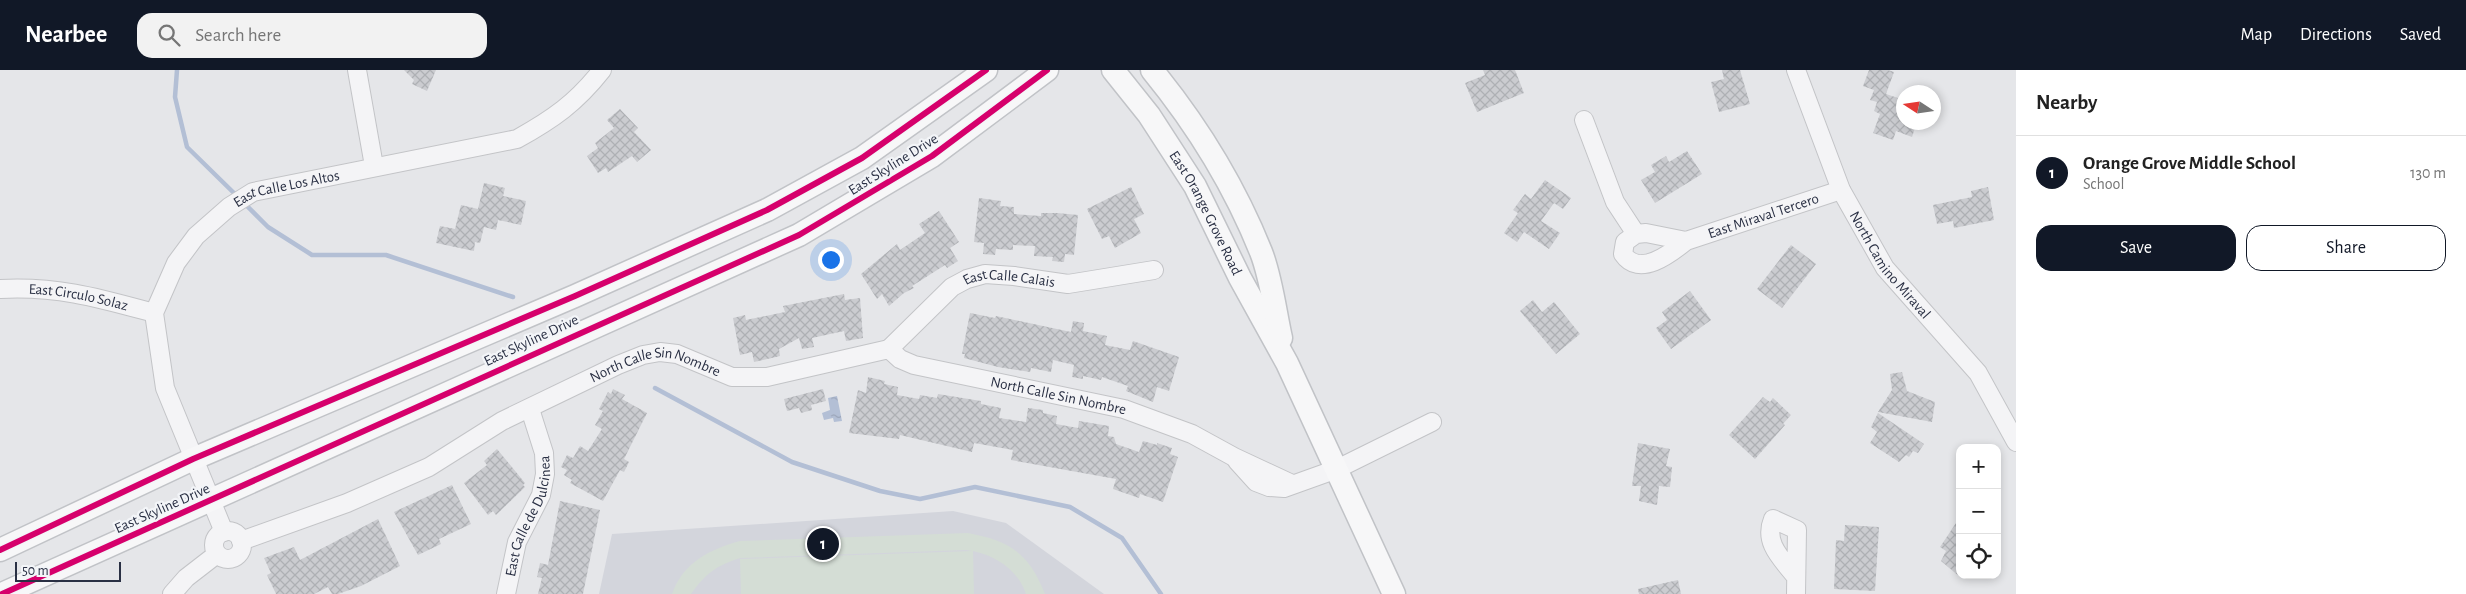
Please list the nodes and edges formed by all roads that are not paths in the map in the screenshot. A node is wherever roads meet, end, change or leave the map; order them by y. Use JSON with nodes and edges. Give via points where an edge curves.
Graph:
{"nodes":[{"id":1,"x":357,"y":70,"type":"edge"},
{"id":2,"x":602,"y":70,"type":"edge"},
{"id":3,"x":986,"y":70,"type":"edge"},
{"id":4,"x":1047,"y":70,"type":"edge"},
{"id":5,"x":1113,"y":70,"type":"edge"},
{"id":6,"x":1152,"y":70,"type":"edge"},
{"id":7,"x":1796,"y":70,"type":"edge"},
{"id":8,"x":1584,"y":120,"type":"dead end"},
{"id":9,"x":374,"y":166,"type":"junction"},
{"id":10,"x":1841,"y":190,"type":"junction"},
{"id":11,"x":1636,"y":234,"type":"junction"},
{"id":12,"x":1686,"y":241,"type":"junction"},
{"id":13,"x":1154,"y":270,"type":"dead end"},
{"id":14,"x":0,"y":289,"type":"edge"},
{"id":15,"x":154,"y":314,"type":"junction"},
{"id":16,"x":889,"y":350,"type":"junction"},
{"id":17,"x":1287,"y":363,"type":"junction"},
{"id":18,"x":530,"y":409,"type":"junction"},
{"id":19,"x":1432,"y":422,"type":"dead end"},
{"id":20,"x":2016,"y":442,"type":"edge"},
{"id":21,"x":1234,"y":457,"type":"junction"},
{"id":22,"x":193,"y":459,"type":"junction"},
{"id":23,"x":1337,"y":469,"type":"junction"},
{"id":24,"x":1292,"y":484,"type":"junction"},
{"id":25,"x":210,"y":500,"type":"junction"},
{"id":26,"x":224,"y":532,"type":"junction"},
{"id":27,"x":241,"y":541,"type":"junction"},
{"id":28,"x":0,"y":550,"type":"edge"},
{"id":29,"x":217,"y":554,"type":"junction"},
{"id":30,"x":2,"y":594,"type":"edge"},
{"id":31,"x":172,"y":594,"type":"edge"},
{"id":32,"x":506,"y":594,"type":"edge"},
{"id":33,"x":1394,"y":594,"type":"edge"}],
"edges":[{"from":1,"to":9,"type":"street"},
{"from":2,"to":9,"type":"street","name":"East Calle Los Altos","via":[[586,90],[552,120],[517,139]]},
{"from":3,"to":22,"type":"main road","name":"East Skyline Drive","via":[[862,158],[766,210],[575,296]]},
{"from":4,"to":25,"type":"main road","name":"East Skyline Drive","via":[[932,156],[800,234]]},
{"from":5,"to":17,"type":"main road","name":"East Orange Grove Road","via":[[1149,115],[1195,186],[1240,278]]},
{"from":6,"to":17,"type":"main road","name":"East Orange Grove Road","via":[[1177,101],[1215,160],[1262,254]]},
{"from":7,"to":10,"type":"street","name":"North Camino Miraval"},
{"from":8,"to":11,"type":"street","via":[[1615,202]]},
{"from":9,"to":15,"type":"street","name":"East Calle Los Altos","via":[[253,192],[229,207],[196,236],[176,263]]},
{"from":10,"to":12,"type":"street","name":"East Miraval Tercero"},
{"from":10,"to":20,"type":"street","name":"North Camino Miraval","via":[[1885,268],[1978,373]]},
{"from":11,"to":12,"type":"street","via":[[1655,234]]},
{"from":11,"to":12,"type":"street","name":"East Miraval Tercero","via":[[1625,242],[1623,254],[1627,260],[1640,264],[1670,254]]},
{"from":13,"to":16,"type":"street","name":"East Calle Calais","via":[[1068,284],[985,274],[968,279],[952,287]]},
{"from":14,"to":15,"type":"street","name":"East Circulo Solaz","via":[[31,287],[83,293]]},
{"from":15,"to":22,"type":"street","via":[[165,388]]},
{"from":16,"to":18,"type":"street","name":"North Calle Sin Nombre","via":[[768,377],[732,377],[677,354],[660,352],[618,365]]},
{"from":16,"to":21,"type":"street","name":"North Calle Sin Nombre","via":[[914,365],[1124,409],[1192,434]]},
{"from":17,"to":23,"type":"main road","name":"East Orange Grove Road"},
{"from":18,"to":27,"type":"street","name":"North Calle Sin Nombre","via":[[502,422],[429,467],[347,503]]},
{"from":18,"to":32,"type":"street","name":"East Calle de Dulcinea","via":[[544,453],[545,474],[541,495],[517,542]]},
{"from":19,"to":23,"type":"street","name":"North Calle Sin Nombre"},
{"from":21,"to":24,"type":"street","name":"North Calle Sin Nombre","via":[[1272,462],[1282,467]]},
{"from":21,"to":24,"type":"street","name":"North Calle Sin Nombre","via":[[1262,486],[1284,488]]},
{"from":22,"to":25,"type":"street"},
{"from":22,"to":28,"type":"main road","name":"East Skyline Drive"},
{"from":23,"to":24,"type":"street","name":"North Calle Sin Nombre"},
{"from":23,"to":33,"type":"main road","name":"East Orange Grove Road"},
{"from":25,"to":26,"type":"street"},
{"from":25,"to":30,"type":"main road","name":"East Skyline Drive"},
{"from":26,"to":27,"type":"street","via":[[232,532]]},
{"from":26,"to":29,"type":"street","via":[[214,541]]},
{"from":27,"to":29,"type":"street","via":[[241,549],[236,556],[224,559]]},
{"from":29,"to":31,"type":"street","via":[[186,578]]}]}
